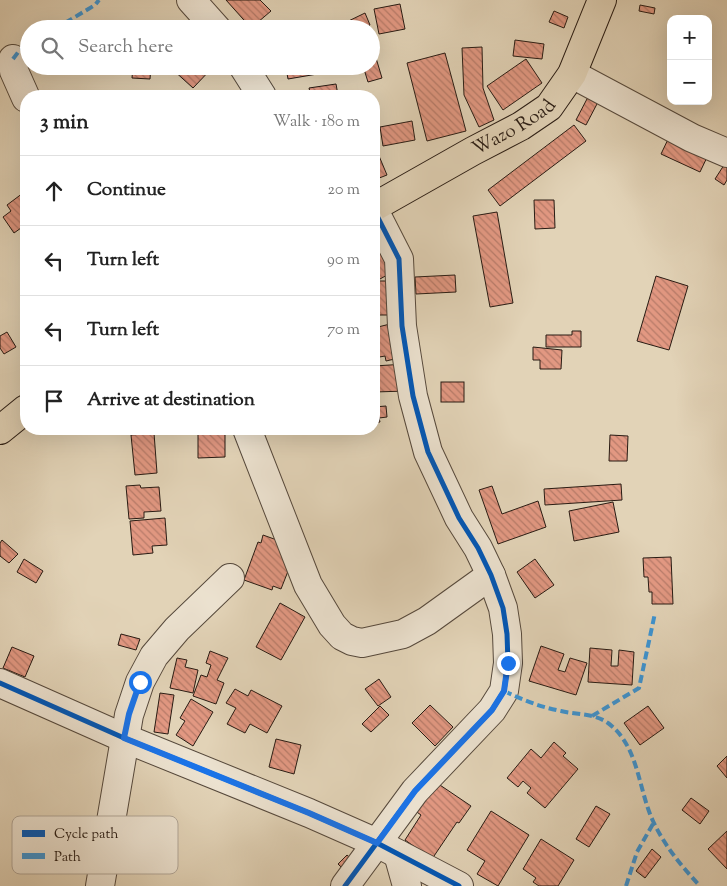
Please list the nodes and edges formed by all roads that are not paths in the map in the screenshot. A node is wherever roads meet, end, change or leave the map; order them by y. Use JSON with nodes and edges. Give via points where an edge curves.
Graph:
{"nodes":[{"id":1,"x":191,"y":0,"type":"edge"},
{"id":2,"x":602,"y":0,"type":"edge"},
{"id":3,"x":210,"y":20,"type":"edge"},
{"id":4,"x":13,"y":59,"type":"dead end"},
{"id":5,"x":572,"y":74,"type":"junction"},
{"id":6,"x":249,"y":75,"type":"edge"},
{"id":7,"x":22,"y":90,"type":"edge"},
{"id":8,"x":258,"y":90,"type":"edge"},
{"id":9,"x":727,"y":153,"type":"edge"},
{"id":10,"x":380,"y":205,"type":"edge"},
{"id":11,"x":380,"y":221,"type":"edge"},
{"id":12,"x":20,"y":414,"type":"edge"},
{"id":13,"x":0,"y":430,"type":"edge"},
{"id":14,"x":249,"y":435,"type":"edge"},
{"id":15,"x":491,"y":575,"type":"junction"},
{"id":16,"x":230,"y":578,"type":"dead end"},
{"id":17,"x":0,"y":683,"type":"edge"},
{"id":18,"x":124,"y":738,"type":"junction"},
{"id":19,"x":111,"y":816,"type":"edge"},
{"id":20,"x":388,"y":849,"type":"junction"},
{"id":21,"x":345,"y":886,"type":"edge"},
{"id":22,"x":406,"y":886,"type":"edge"},
{"id":23,"x":458,"y":886,"type":"edge"}],
"edges":[{"from":1,"to":3,"type":"street"},
{"from":2,"to":5,"type":"main road","name":"Wazo Road"},
{"from":4,"to":7,"type":"street","via":[[14,71]]},
{"from":5,"to":9,"type":"street","via":[[692,138]]},
{"from":5,"to":10,"type":"main road","name":"Wazo Road","via":[[549,107]]},
{"from":6,"to":8,"type":"street"},
{"from":11,"to":15,"type":"street","via":[[399,259],[402,326],[413,396],[428,452]]},
{"from":12,"to":13,"type":"main road"},
{"from":14,"to":15,"type":"street","via":[[308,585],[342,636],[352,641],[371,643],[403,634],[427,621]]},
{"from":15,"to":20,"type":"street","via":[[503,608],[507,634],[508,663],[504,691],[492,710],[415,791]]},
{"from":16,"to":18,"type":"street","via":[[154,656],[140,682]]},
{"from":17,"to":18,"type":"street"},
{"from":18,"to":19,"type":"street"},
{"from":18,"to":20,"type":"street","via":[[309,813]]},
{"from":20,"to":21,"type":"street"},
{"from":20,"to":22,"type":"street"},
{"from":20,"to":23,"type":"street"}]}
